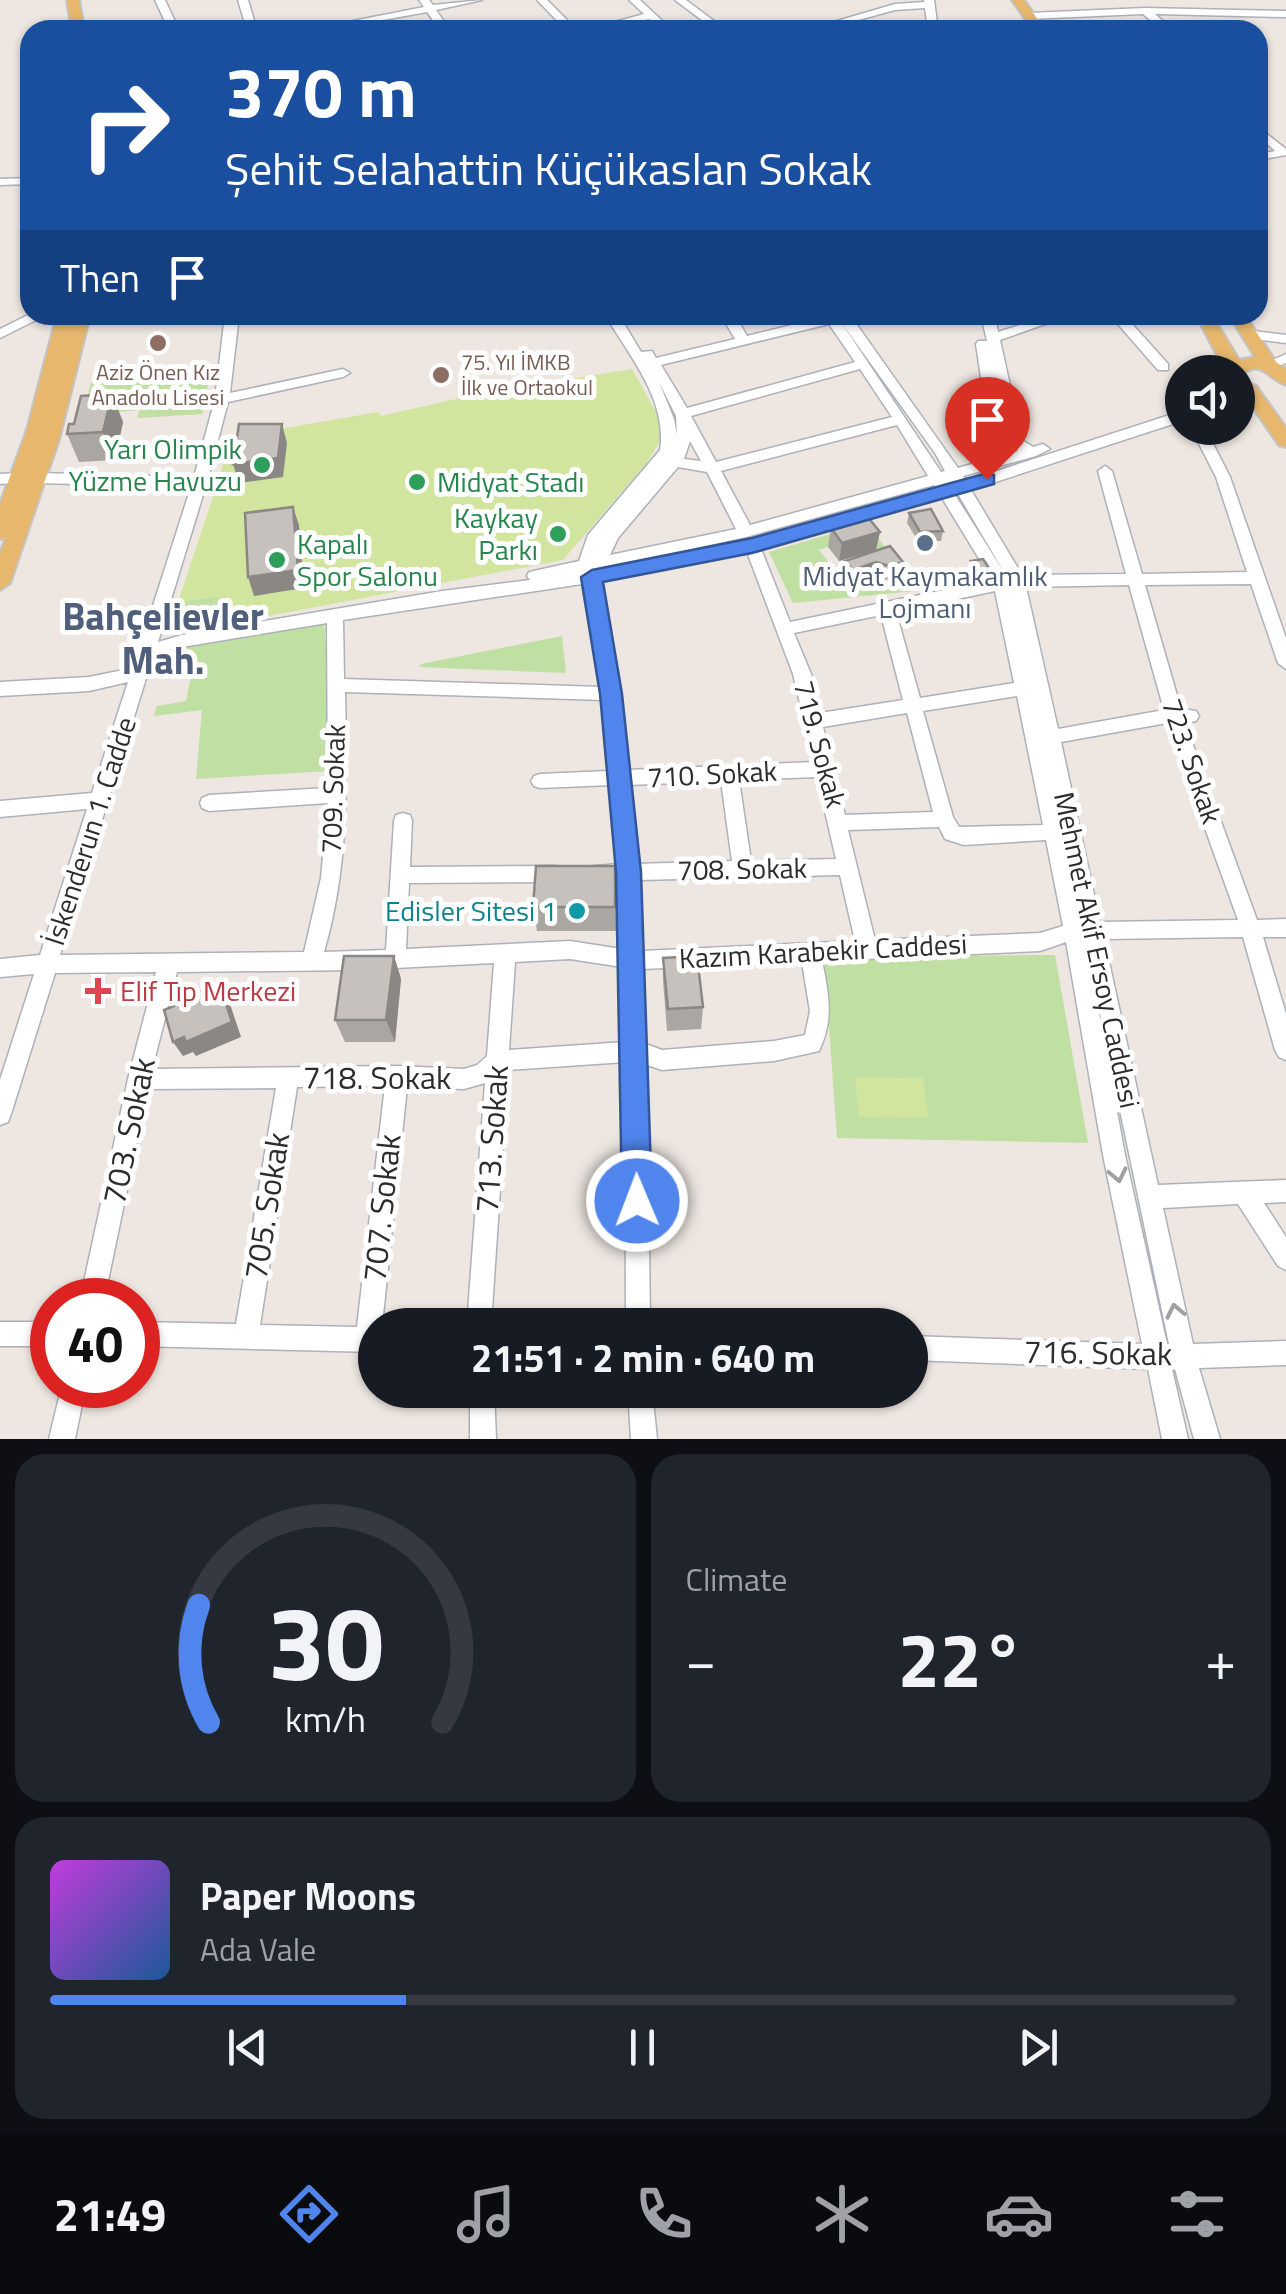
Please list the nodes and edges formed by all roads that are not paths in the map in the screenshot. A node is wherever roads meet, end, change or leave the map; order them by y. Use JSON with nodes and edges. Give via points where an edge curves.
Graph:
{"nodes":[{"id":1,"x":477,"y":0,"type":"edge"},
{"id":2,"x":542,"y":0,"type":"edge"},
{"id":3,"x":624,"y":0,"type":"edge"},
{"id":4,"x":634,"y":0,"type":"edge"},
{"id":5,"x":1018,"y":0,"type":"edge"},
{"id":6,"x":685,"y":1,"type":"edge"},
{"id":7,"x":929,"y":3,"type":"edge"},
{"id":8,"x":427,"y":5,"type":"edge"},
{"id":9,"x":1145,"y":11,"type":"junction"},
{"id":10,"x":647,"y":14,"type":"junction"},
{"id":11,"x":1286,"y":14,"type":"edge"},
{"id":12,"x":1028,"y":16,"type":"junction"},
{"id":13,"x":360,"y":20,"type":"edge"},
{"id":14,"x":562,"y":20,"type":"edge"},
{"id":15,"x":626,"y":20,"type":"edge"},
{"id":16,"x":650,"y":20,"type":"edge"},
{"id":17,"x":655,"y":20,"type":"edge"},
{"id":18,"x":709,"y":20,"type":"edge"},
{"id":19,"x":849,"y":20,"type":"edge"},
{"id":20,"x":1031,"y":20,"type":"edge"},
{"id":21,"x":1156,"y":20,"type":"edge"},
{"id":22,"x":63,"y":325,"type":"edge"},
{"id":23,"x":79,"y":325,"type":"edge"},
{"id":24,"x":231,"y":325,"type":"edge"},
{"id":25,"x":618,"y":325,"type":"edge"},
{"id":26,"x":630,"y":325,"type":"edge"},
{"id":27,"x":734,"y":325,"type":"edge"},
{"id":28,"x":800,"y":325,"type":"edge"},
{"id":29,"x":840,"y":325,"type":"edge"},
{"id":30,"x":842,"y":325,"type":"edge"},
{"id":31,"x":979,"y":325,"type":"edge"},
{"id":32,"x":990,"y":325,"type":"edge"},
{"id":33,"x":1033,"y":325,"type":"edge"},
{"id":34,"x":1126,"y":325,"type":"edge"},
{"id":35,"x":1209,"y":325,"type":"edge"},
{"id":36,"x":1244,"y":325,"type":"edge"},
{"id":37,"x":1253,"y":335,"type":"junction"},
{"id":38,"x":993,"y":338,"type":"junction"},
{"id":39,"x":1286,"y":339,"type":"edge"},
{"id":40,"x":743,"y":340,"type":"junction"},
{"id":41,"x":1225,"y":355,"type":"edge"},
{"id":42,"x":1277,"y":362,"type":"edge"},
{"id":43,"x":652,"y":363,"type":"junction"},
{"id":44,"x":863,"y":364,"type":"junction"},
{"id":45,"x":1163,"y":368,"type":"dead end"},
{"id":46,"x":344,"y":372,"type":"dead end"},
{"id":47,"x":1286,"y":382,"type":"edge"},
{"id":48,"x":1255,"y":387,"type":"edge"},
{"id":49,"x":222,"y":398,"type":"junction"},
{"id":50,"x":1255,"y":402,"type":"edge"},
{"id":51,"x":1165,"y":410,"type":"edge"},
{"id":52,"x":683,"y":414,"type":"junction"},
{"id":53,"x":901,"y":419,"type":"junction"},
{"id":54,"x":1165,"y":421,"type":"edge"},
{"id":55,"x":1286,"y":441,"type":"edge"},
{"id":56,"x":1207,"y":445,"type":"edge"},
{"id":57,"x":1031,"y":453,"type":"junction"},
{"id":58,"x":676,"y":462,"type":"junction"},
{"id":59,"x":1001,"y":462,"type":"junction"},
{"id":60,"x":712,"y":468,"type":"junction"},
{"id":61,"x":1105,"y":471,"type":"dead end"},
{"id":62,"x":29,"y":478,"type":"junction"},
{"id":63,"x":0,"y":479,"type":"edge"},
{"id":64,"x":200,"y":482,"type":"junction"},
{"id":65,"x":949,"y":483,"type":"junction"},
{"id":66,"x":0,"y":532,"type":"edge"},
{"id":67,"x":749,"y":539,"type":"junction"},
{"id":68,"x":595,"y":570,"type":"junction"},
{"id":69,"x":1136,"y":577,"type":"junction"},
{"id":70,"x":1257,"y":578,"type":"junction"},
{"id":71,"x":1009,"y":582,"type":"junction"},
{"id":72,"x":0,"y":583,"type":"edge"},
{"id":73,"x":886,"y":608,"type":"junction"},
{"id":74,"x":335,"y":614,"type":"junction"},
{"id":75,"x":786,"y":629,"type":"junction"},
{"id":76,"x":149,"y":651,"type":"junction"},
{"id":77,"x":1286,"y":663,"type":"edge"},
{"id":78,"x":142,"y":672,"type":"junction"},
{"id":79,"x":335,"y":685,"type":"junction"},
{"id":80,"x":0,"y":688,"type":"edge"},
{"id":81,"x":1024,"y":688,"type":"junction"},
{"id":82,"x":611,"y":694,"type":"junction"},
{"id":83,"x":912,"y":707,"type":"junction"},
{"id":84,"x":1182,"y":716,"type":"junction"},
{"id":85,"x":815,"y":721,"type":"junction"},
{"id":86,"x":1051,"y":737,"type":"junction"},
{"id":87,"x":825,"y":769,"type":"junction"},
{"id":88,"x":728,"y":773,"type":"junction"},
{"id":89,"x":617,"y":778,"type":"junction"},
{"id":90,"x":540,"y":780,"type":"dead end"},
{"id":91,"x":336,"y":795,"type":"junction"},
{"id":92,"x":100,"y":800,"type":"junction"},
{"id":93,"x":208,"y":803,"type":"dead end"},
{"id":94,"x":0,"y":810,"type":"edge"},
{"id":95,"x":944,"y":819,"type":"junction"},
{"id":96,"x":403,"y":822,"type":"dead end"},
{"id":97,"x":840,"y":823,"type":"junction"},
{"id":98,"x":1054,"y":832,"type":"junction"},
{"id":99,"x":846,"y":867,"type":"junction"},
{"id":100,"x":743,"y":869,"type":"junction"},
{"id":101,"x":628,"y":872,"type":"junction"},
{"id":102,"x":399,"y":875,"type":"junction"},
{"id":103,"x":1286,"y":928,"type":"edge"},
{"id":104,"x":1251,"y":930,"type":"junction"},
{"id":105,"x":1083,"y":931,"type":"junction"},
{"id":106,"x":867,"y":949,"type":"junction"},
{"id":107,"x":810,"y":952,"type":"junction"},
{"id":108,"x":504,"y":954,"type":"junction"},
{"id":109,"x":396,"y":959,"type":"junction"},
{"id":110,"x":633,"y":960,"type":"junction"},
{"id":111,"x":312,"y":961,"type":"junction"},
{"id":112,"x":169,"y":962,"type":"junction"},
{"id":113,"x":46,"y":964,"type":"junction"},
{"id":114,"x":0,"y":968,"type":"edge"},
{"id":115,"x":1286,"y":1050,"type":"edge"},
{"id":116,"x":636,"y":1051,"type":"junction"},
{"id":117,"x":497,"y":1062,"type":"junction"},
{"id":118,"x":397,"y":1076,"type":"junction"},
{"id":119,"x":288,"y":1077,"type":"junction"},
{"id":120,"x":139,"y":1080,"type":"junction"},
{"id":121,"x":0,"y":1114,"type":"edge"},
{"id":122,"x":1286,"y":1191,"type":"edge"},
{"id":123,"x":1244,"y":1193,"type":"junction"},
{"id":124,"x":1152,"y":1196,"type":"junction"},
{"id":125,"x":1286,"y":1258,"type":"edge"},
{"id":126,"x":97,"y":1278,"type":"edge"},
{"id":127,"x":374,"y":1308,"type":"edge"},
{"id":128,"x":480,"y":1308,"type":"edge"},
{"id":129,"x":638,"y":1308,"type":"edge"},
{"id":130,"x":0,"y":1334,"type":"edge"},
{"id":131,"x":30,"y":1334,"type":"edge"},
{"id":132,"x":160,"y":1334,"type":"edge"},
{"id":133,"x":246,"y":1335,"type":"junction"},
{"id":134,"x":358,"y":1339,"type":"edge"},
{"id":135,"x":928,"y":1349,"type":"edge"},
{"id":136,"x":1286,"y":1353,"type":"edge"},
{"id":137,"x":1184,"y":1355,"type":"junction"},
{"id":138,"x":1157,"y":1357,"type":"junction"},
{"id":139,"x":69,"y":1408,"type":"edge"},
{"id":140,"x":482,"y":1408,"type":"edge"},
{"id":141,"x":641,"y":1408,"type":"edge"},
{"id":142,"x":62,"y":1439,"type":"edge"},
{"id":143,"x":483,"y":1439,"type":"edge"},
{"id":144,"x":644,"y":1439,"type":"edge"},
{"id":145,"x":1175,"y":1439,"type":"edge"},
{"id":146,"x":1207,"y":1439,"type":"edge"}],
"edges":[{"from":1,"to":8,"type":"street"},
{"from":2,"to":14,"type":"street"},
{"from":3,"to":10,"type":"street"},
{"from":4,"to":10,"type":"street"},
{"from":5,"to":12,"type":"main road"},
{"from":6,"to":10,"type":"street"},
{"from":6,"to":18,"type":"street"},
{"from":7,"to":19,"type":"street"},
{"from":8,"to":13,"type":"street"},
{"from":9,"to":11,"type":"street"},
{"from":9,"to":12,"type":"street"},
{"from":9,"to":21,"type":"street"},
{"from":10,"to":15,"type":"street"},
{"from":10,"to":16,"type":"street"},
{"from":10,"to":17,"type":"street"},
{"from":12,"to":20,"type":"main road"},
{"from":22,"to":62,"type":"main road"},
{"from":23,"to":62,"type":"main road"},
{"from":24,"to":49,"type":"street","name":"İskenderun 1. Cadde"},
{"from":25,"to":68,"type":"street","via":[[672,433],[667,451],[592,539]]},
{"from":26,"to":43,"type":"street","name":"719. Sokak"},
{"from":27,"to":40,"type":"street"},
{"from":28,"to":40,"type":"street"},
{"from":29,"to":44,"type":"street"},
{"from":30,"to":65,"type":"street","via":[[941,451]]},
{"from":31,"to":59,"type":"street"},
{"from":32,"to":38,"type":"street"},
{"from":33,"to":38,"type":"street"},
{"from":34,"to":45,"type":"street"},
{"from":35,"to":41,"type":"main road"},
{"from":36,"to":37,"type":"main road"},
{"from":37,"to":39,"type":"street"},
{"from":37,"to":42,"type":"main road"},
{"from":38,"to":57,"type":"street","via":[[1015,442]]},
{"from":40,"to":43,"type":"street"},
{"from":42,"to":47,"type":"main road"},
{"from":43,"to":52,"type":"street","name":"719. Sokak"},
{"from":44,"to":52,"type":"street"},
{"from":44,"to":53,"type":"street"},
{"from":46,"to":49,"type":"street"},
{"from":47,"to":48,"type":"main road","via":[[1274,394]]},
{"from":49,"to":64,"type":"street","name":"İskenderun 1. Cadde"},
{"from":50,"to":55,"type":"main road"},
{"from":51,"to":57,"type":"street"},
{"from":52,"to":58,"type":"street"},
{"from":52,"to":60,"type":"street","name":"719. Sokak"},
{"from":53,"to":60,"type":"street"},
{"from":53,"to":65,"type":"street"},
{"from":54,"to":65,"type":"street"},
{"from":56,"to":70,"type":"street"},
{"from":57,"to":59,"type":"street"},
{"from":58,"to":60,"type":"street"},
{"from":58,"to":68,"type":"street","via":[[624,520]]},
{"from":59,"to":65,"type":"street"},
{"from":60,"to":67,"type":"street","name":"719. Sokak"},
{"from":61,"to":69,"type":"street","name":"723. Sokak"},
{"from":62,"to":63,"type":"street"},
{"from":62,"to":64,"type":"street"},
{"from":62,"to":66,"type":"main road"},
{"from":62,"to":72,"type":"main road"},
{"from":64,"to":76,"type":"street","name":"İskenderun 1. Cadde"},
{"from":65,"to":67,"type":"street"},
{"from":65,"to":71,"type":"street","name":"Mehmet Akif Ersoy Caddesi"},
{"from":67,"to":68,"type":"street"},
{"from":67,"to":75,"type":"street","name":"719. Sokak"},
{"from":68,"to":74,"type":"street"},
{"from":68,"to":82,"type":"street"},
{"from":69,"to":70,"type":"street"},
{"from":69,"to":71,"type":"street"},
{"from":69,"to":84,"type":"street","name":"723. Sokak"},
{"from":70,"to":77,"type":"street"},
{"from":71,"to":73,"type":"street"},
{"from":71,"to":81,"type":"street","name":"Mehmet Akif Ersoy Caddesi"},
{"from":71,"to":86,"type":"street","name":"Mehmet Akif Ersoy Caddesi"},
{"from":73,"to":75,"type":"street"},
{"from":73,"to":83,"type":"street"},
{"from":74,"to":76,"type":"street"},
{"from":74,"to":79,"type":"street","name":"709. Sokak"},
{"from":75,"to":85,"type":"street","name":"719. Sokak"},
{"from":76,"to":78,"type":"street","name":"İskenderun 1. Cadde"},
{"from":78,"to":80,"type":"street","via":[[89,684]]},
{"from":78,"to":92,"type":"street","name":"İskenderun 1. Cadde"},
{"from":79,"to":82,"type":"street"},
{"from":79,"to":91,"type":"street","name":"709. Sokak"},
{"from":81,"to":83,"type":"street"},
{"from":81,"to":98,"type":"street","name":"Mehmet Akif Ersoy Caddesi"},
{"from":82,"to":89,"type":"street"},
{"from":83,"to":85,"type":"street"},
{"from":83,"to":95,"type":"street"},
{"from":84,"to":86,"type":"street"},
{"from":84,"to":104,"type":"street","name":"723. Sokak"},
{"from":85,"to":87,"type":"street","name":"719. Sokak"},
{"from":86,"to":105,"type":"street","name":"Mehmet Akif Ersoy Caddesi"},
{"from":87,"to":88,"type":"street","name":"710. Sokak"},
{"from":87,"to":97,"type":"street","name":"719. Sokak"},
{"from":88,"to":89,"type":"street","name":"710. Sokak"},
{"from":88,"to":100,"type":"street"},
{"from":89,"to":90,"type":"street","name":"710. Sokak"},
{"from":89,"to":101,"type":"street"},
{"from":91,"to":93,"type":"street"},
{"from":91,"to":111,"type":"street","name":"709. Sokak"},
{"from":92,"to":94,"type":"street"},
{"from":92,"to":113,"type":"street","name":"İskenderun 1. Cadde"},
{"from":95,"to":97,"type":"street"},
{"from":95,"to":98,"type":"street","via":[[952,833],[964,837]]},
{"from":96,"to":102,"type":"street"},
{"from":97,"to":99,"type":"street","name":"719. Sokak"},
{"from":98,"to":105,"type":"street","name":"Mehmet Akif Ersoy Caddesi"},
{"from":99,"to":100,"type":"street","name":"708. Sokak"},
{"from":99,"to":106,"type":"street","name":"719. Sokak"},
{"from":100,"to":101,"type":"street","name":"708. Sokak"},
{"from":101,"to":102,"type":"street","name":"708. Sokak"},
{"from":101,"to":110,"type":"street"},
{"from":102,"to":109,"type":"street"},
{"from":103,"to":104,"type":"street","name":"Kazım Karabekir Caddesi"},
{"from":104,"to":105,"type":"street","name":"Kazım Karabekir Caddesi"},
{"from":104,"to":115,"type":"street","name":"723. Sokak"},
{"from":105,"to":106,"type":"street","name":"Kazım Karabekir Caddesi","via":[[1040,942]]},
{"from":105,"to":124,"type":"street","name":"Mehmet Akif Ersoy Caddesi"},
{"from":105,"to":138,"type":"street","name":"Mehmet Akif Ersoy Caddesi","one_way":true,"via":[[1114,1156]]},
{"from":106,"to":107,"type":"street","name":"Kazım Karabekir Caddesi"},
{"from":107,"to":110,"type":"street","name":"Kazım Karabekir Caddesi"},
{"from":107,"to":116,"type":"street","name":"718. Sokak","via":[[820,1010],[812,1044],[662,1060]]},
{"from":108,"to":109,"type":"street","name":"Kazım Karabekir Caddesi"},
{"from":108,"to":110,"type":"street","name":"Kazım Karabekir Caddesi","via":[[570,950]]},
{"from":108,"to":117,"type":"street","name":"713. Sokak"},
{"from":109,"to":111,"type":"street","name":"Kazım Karabekir Caddesi"},
{"from":110,"to":116,"type":"street"},
{"from":111,"to":112,"type":"street","name":"Kazım Karabekir Caddesi"},
{"from":112,"to":113,"type":"street","name":"Kazım Karabekir Caddesi"},
{"from":112,"to":120,"type":"street","name":"703. Sokak"},
{"from":113,"to":114,"type":"street","name":"Kazım Karabekir Caddesi"},
{"from":113,"to":121,"type":"street","name":"İskenderun 1. Cadde"},
{"from":116,"to":117,"type":"street","name":"718. Sokak"},
{"from":116,"to":129,"type":"street"},
{"from":117,"to":118,"type":"street","name":"718. Sokak","via":[[464,1079]]},
{"from":117,"to":128,"type":"street","name":"713. Sokak"},
{"from":118,"to":119,"type":"street","name":"718. Sokak"},
{"from":118,"to":127,"type":"street","name":"707. Sokak"},
{"from":119,"to":120,"type":"street","name":"718. Sokak"},
{"from":119,"to":133,"type":"street","name":"705. Sokak"},
{"from":120,"to":126,"type":"street","name":"703. Sokak"},
{"from":122,"to":123,"type":"street"},
{"from":123,"to":124,"type":"street"},
{"from":123,"to":125,"type":"street"},
{"from":137,"to":124,"type":"street","name":"Mehmet Akif Ersoy Caddesi","one_way":true},
{"from":130,"to":131,"type":"street"},
{"from":132,"to":133,"type":"street"},
{"from":133,"to":134,"type":"street"},
{"from":135,"to":138,"type":"street","name":"716. Sokak"},
{"from":136,"to":137,"type":"street","name":"716. Sokak"},
{"from":137,"to":138,"type":"street","name":"716. Sokak"},
{"from":137,"to":146,"type":"street","name":"Mehmet Akif Ersoy Caddesi"},
{"from":138,"to":145,"type":"street","name":"Mehmet Akif Ersoy Caddesi"},
{"from":139,"to":142,"type":"street"},
{"from":140,"to":143,"type":"street"},
{"from":141,"to":144,"type":"street"}]}
